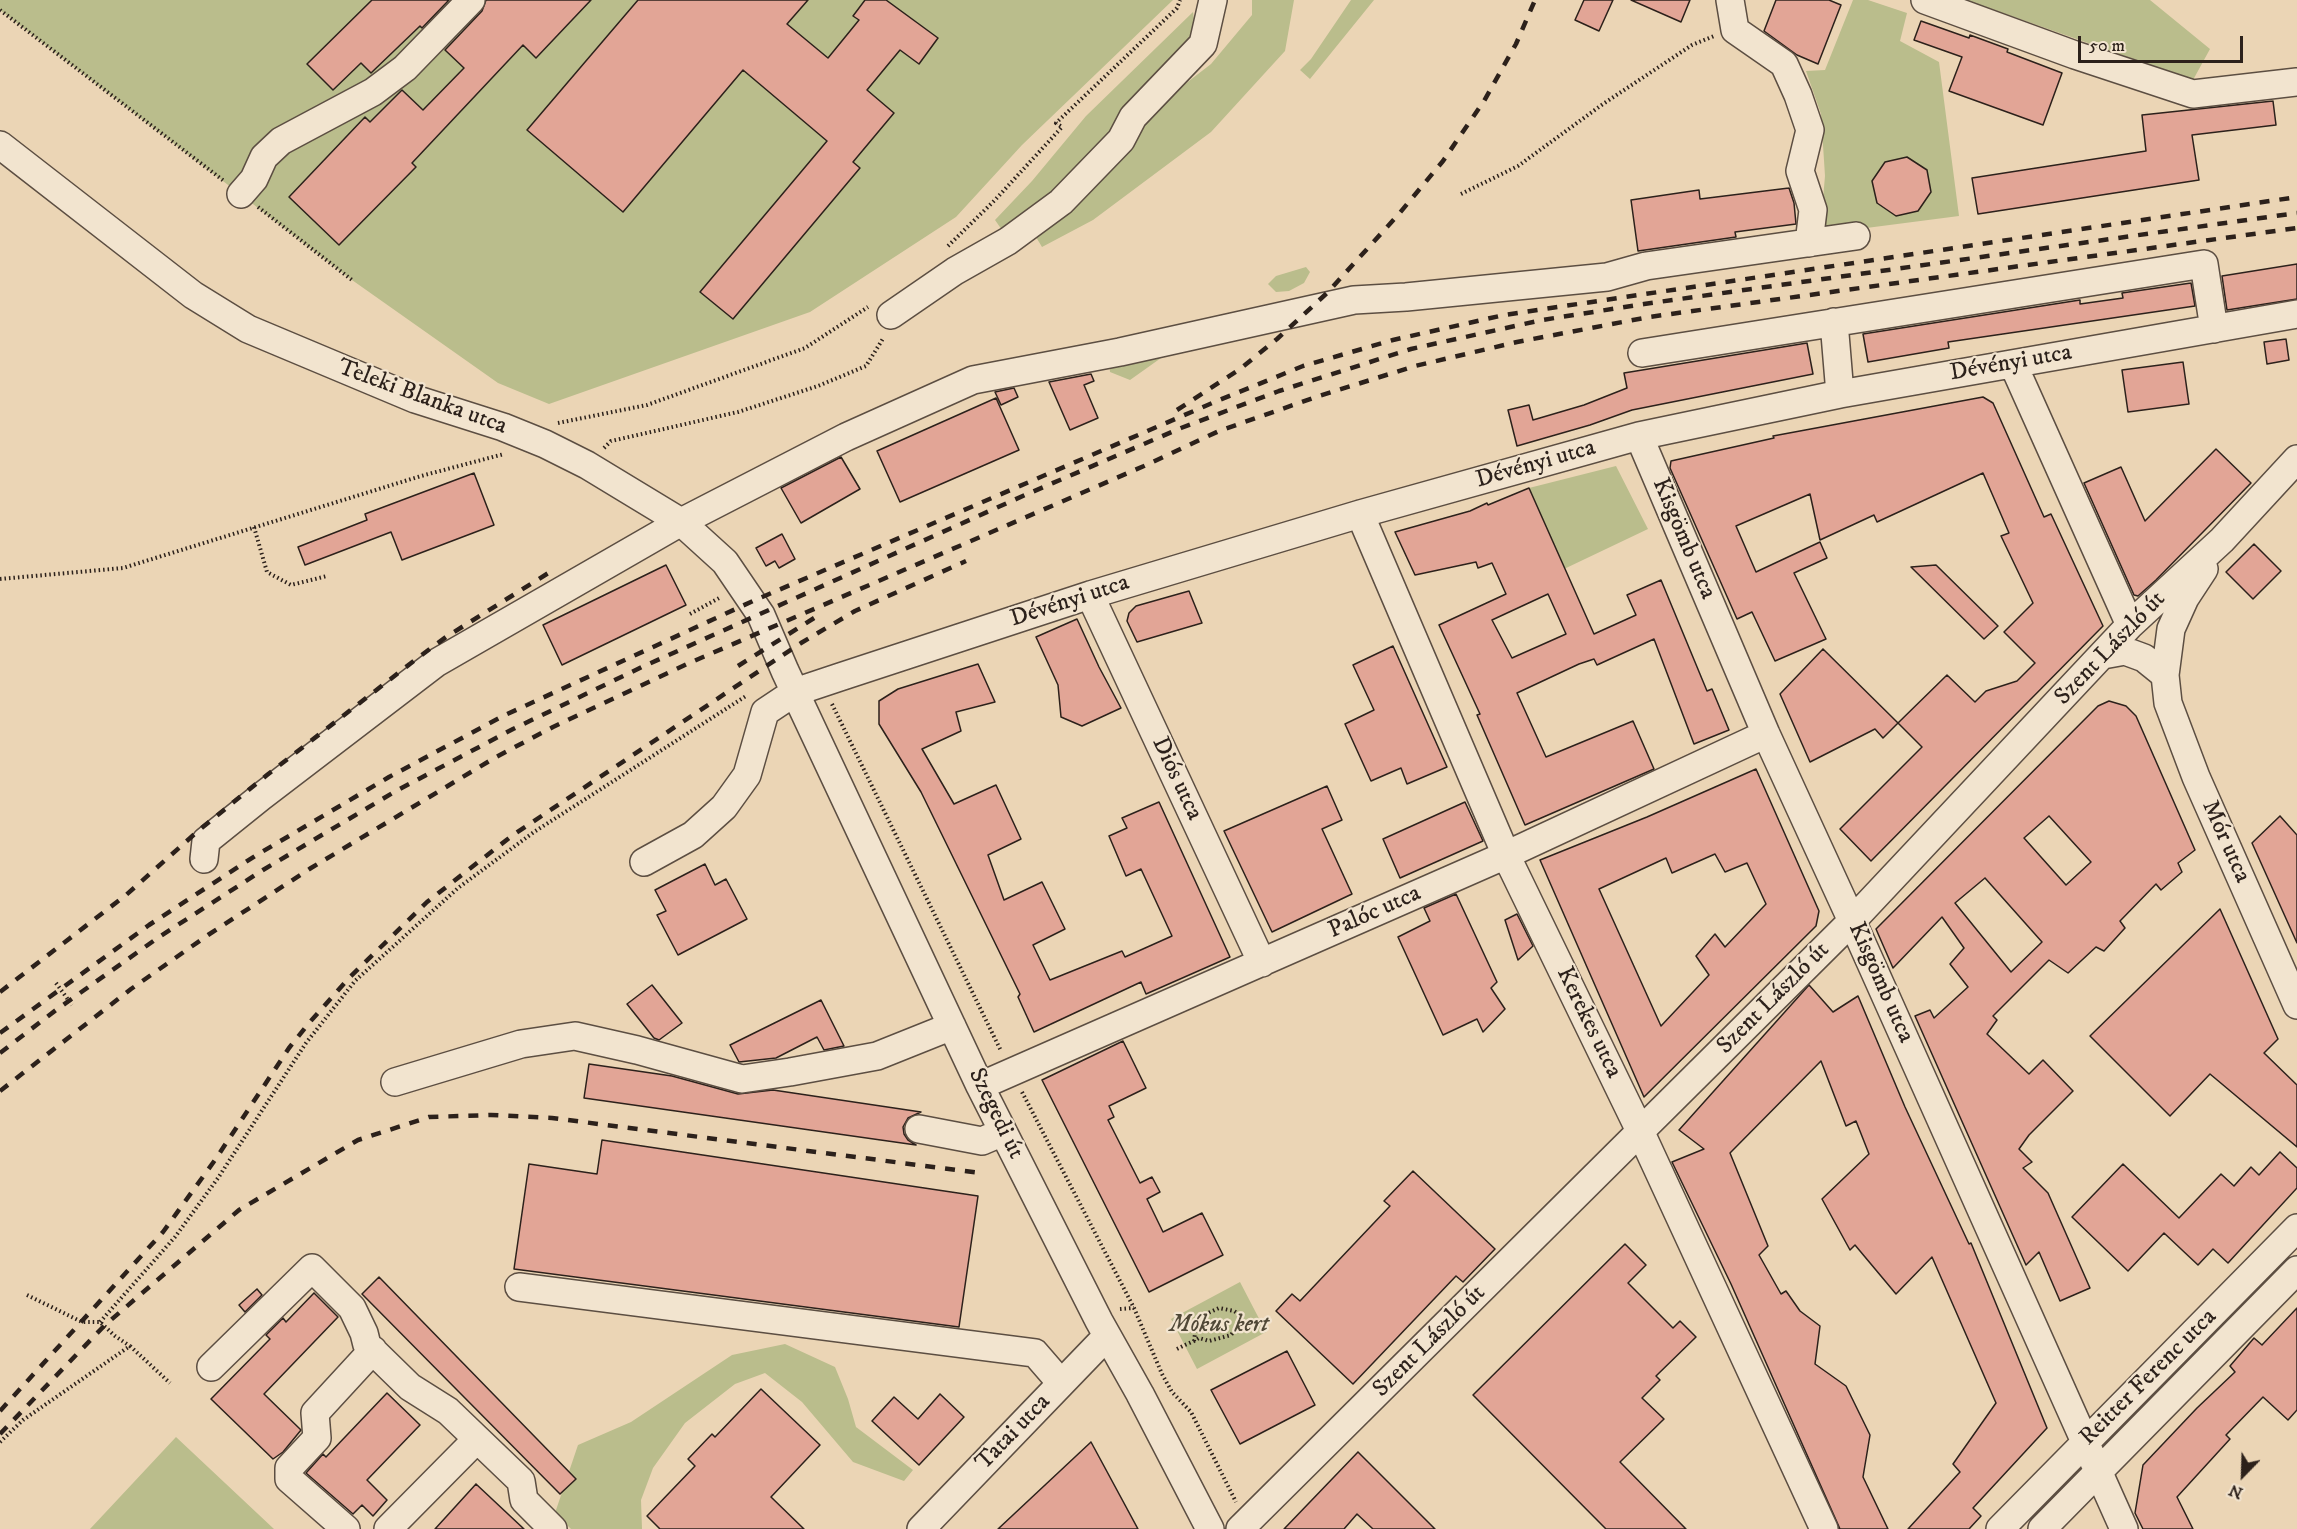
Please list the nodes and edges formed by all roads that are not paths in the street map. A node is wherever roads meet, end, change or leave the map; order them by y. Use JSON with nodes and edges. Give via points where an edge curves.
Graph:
{"nodes":[{"id":1,"x":471,"y":0,"type":"edge"},
{"id":2,"x":1213,"y":0,"type":"edge"},
{"id":3,"x":1730,"y":0,"type":"edge"},
{"id":4,"x":1925,"y":0,"type":"edge"},
{"id":5,"x":2297,"y":82,"type":"edge"},
{"id":6,"x":0,"y":145,"type":"edge"},
{"id":7,"x":241,"y":194,"type":"road end"},
{"id":8,"x":1857,"y":236,"type":"dead end"},
{"id":9,"x":1809,"y":243,"type":"junction"},
{"id":10,"x":883,"y":309,"type":"road end"},
{"id":11,"x":2297,"y":314,"type":"edge"},
{"id":12,"x":1834,"y":322,"type":"junction"},
{"id":13,"x":2214,"y":328,"type":"junction"},
{"id":14,"x":1642,"y":353,"type":"dead end"},
{"id":15,"x":2013,"y":364,"type":"junction"},
{"id":16,"x":1840,"y":394,"type":"junction"},
{"id":17,"x":1639,"y":436,"type":"junction"},
{"id":18,"x":2297,"y":459,"type":"edge"},
{"id":19,"x":1360,"y":514,"type":"junction"},
{"id":20,"x":681,"y":522,"type":"junction"},
{"id":21,"x":2222,"y":540,"type":"junction"},
{"id":22,"x":1090,"y":595,"type":"junction"},
{"id":23,"x":2130,"y":625,"type":"junction"},
{"id":24,"x":2103,"y":655,"type":"junction"},
{"id":25,"x":2165,"y":675,"type":"junction"},
{"id":26,"x":790,"y":682,"type":"junction"},
{"id":27,"x":1766,"y":734,"type":"junction"},
{"id":28,"x":1506,"y":855,"type":"junction"},
{"id":29,"x":204,"y":860,"type":"dead end"},
{"id":30,"x":644,"y":861,"type":"dead end"},
{"id":31,"x":1852,"y":921,"type":"junction"},
{"id":32,"x":1262,"y":963,"type":"junction"},
{"id":33,"x":2297,"y":1005,"type":"edge"},
{"id":34,"x":952,"y":1026,"type":"junction"},
{"id":35,"x":395,"y":1082,"type":"dead end"},
{"id":36,"x":980,"y":1086,"type":"junction"},
{"id":37,"x":919,"y":1129,"type":"dead end"},
{"id":38,"x":1003,"y":1132,"type":"junction"},
{"id":39,"x":1641,"y":1133,"type":"junction"},
{"id":40,"x":2297,"y":1228,"type":"edge"},
{"id":41,"x":2297,"y":1270,"type":"edge"},
{"id":42,"x":519,"y":1287,"type":"dead end"},
{"id":43,"x":1107,"y":1336,"type":"junction"},
{"id":44,"x":373,"y":1350,"type":"junction"},
{"id":45,"x":211,"y":1367,"type":"dead end"},
{"id":46,"x":1062,"y":1383,"type":"junction"},
{"id":47,"x":477,"y":1439,"type":"junction"},
{"id":48,"x":2085,"y":1443,"type":"junction"},
{"id":49,"x":2098,"y":1471,"type":"junction"},
{"id":50,"x":1244,"y":1526,"type":"edge"},
{"id":51,"x":346,"y":1529,"type":"edge"},
{"id":52,"x":388,"y":1529,"type":"edge"},
{"id":53,"x":553,"y":1529,"type":"edge"},
{"id":54,"x":921,"y":1529,"type":"edge"},
{"id":55,"x":1210,"y":1529,"type":"edge"},
{"id":56,"x":1824,"y":1529,"type":"edge"},
{"id":57,"x":2000,"y":1529,"type":"edge"},
{"id":58,"x":2042,"y":1529,"type":"edge"},
{"id":59,"x":2124,"y":1529,"type":"edge"}],
"edges":[{"from":1,"to":7,"type":"street","via":[[405,68],[374,92],[281,141],[264,157],[254,179]]},
{"from":2,"to":10,"type":"street","via":[[1203,44],[1133,117],[1121,140],[1061,202],[1008,241]]},
{"from":3,"to":9,"type":"street","via":[[1735,30],[1784,64],[1810,130],[1800,171],[1813,210]]},
{"from":4,"to":5,"type":"street","via":[[2193,94]]},
{"from":6,"to":20,"type":"street","name":"Teleki Blanka utca","via":[[193,295],[248,329],[415,399],[548,434],[586,465]]},
{"from":8,"to":9,"type":"street"},
{"from":9,"to":20,"type":"street","via":[[1646,266],[1607,277],[1354,300],[973,380],[846,438]]},
{"from":11,"to":13,"type":"street","name":"Dévényi utca"},
{"from":12,"to":13,"type":"street","via":[[2204,264]]},
{"from":12,"to":14,"type":"street"},
{"from":12,"to":16,"type":"street"},
{"from":13,"to":15,"type":"street","name":"Dévényi utca"},
{"from":15,"to":16,"type":"street","name":"Dévényi utca"},
{"from":15,"to":23,"type":"street"},
{"from":16,"to":17,"type":"street","name":"Dévényi utca"},
{"from":17,"to":19,"type":"street","name":"Dévényi utca"},
{"from":17,"to":27,"type":"street","name":"Kisgömb utca"},
{"from":18,"to":21,"type":"street","name":"Szent László út"},
{"from":19,"to":22,"type":"street","name":"Dévényi utca"},
{"from":19,"to":28,"type":"street","name":"Kerekes utca"},
{"from":20,"to":26,"type":"street","name":"Teleki Blanka utca","via":[[725,562],[742,585],[761,615]]},
{"from":20,"to":29,"type":"street","via":[[436,663],[206,842]]},
{"from":21,"to":23,"type":"street","name":"Szent László út"},
{"from":21,"to":25,"type":"street","name":"Mór utca","via":[[2185,598],[2171,629]]},
{"from":22,"to":26,"type":"street","name":"Dévényi utca","via":[[822,684]]},
{"from":22,"to":32,"type":"street","name":"Diós utca"},
{"from":23,"to":24,"type":"street","name":"Szent László út"},
{"from":24,"to":25,"type":"street","via":[[2125,651],[2135,654]]},
{"from":24,"to":31,"type":"street","name":"Szent László út"},
{"from":25,"to":33,"type":"street","name":"Mór utca","via":[[2168,703],[2196,777]]},
{"from":26,"to":30,"type":"street","name":"Dévényi utca","via":[[765,712],[747,775],[724,807],[693,836]]},
{"from":26,"to":34,"type":"street","name":"Szegedi út"},
{"from":27,"to":28,"type":"street","name":"Palóc utca"},
{"from":27,"to":31,"type":"street","name":"Kisgömb utca"},
{"from":28,"to":32,"type":"street","name":"Palóc utca"},
{"from":28,"to":39,"type":"street","name":"Kerekes utca"},
{"from":31,"to":39,"type":"street","name":"Szent László út"},
{"from":31,"to":48,"type":"street","name":"Kisgömb utca"},
{"from":32,"to":36,"type":"street","name":"Palóc utca"},
{"from":34,"to":35,"type":"street","via":[[877,1056],[742,1079],[575,1036],[521,1044]]},
{"from":34,"to":36,"type":"street","name":"Szegedi út"},
{"from":36,"to":38,"type":"street","name":"Szegedi út"},
{"from":37,"to":38,"type":"street","via":[[982,1140]]},
{"from":38,"to":43,"type":"street","name":"Szegedi út"},
{"from":39,"to":50,"type":"street","name":"Szent László út"},
{"from":39,"to":56,"type":"street","name":"Kerekes utca"},
{"from":40,"to":48,"type":"street","name":"Reitter Ferenc utca"},
{"from":41,"to":49,"type":"street","name":"Reitter Ferenc utca"},
{"from":42,"to":46,"type":"street","via":[[1035,1353]]},
{"from":43,"to":46,"type":"street","name":"Tatai utca"},
{"from":43,"to":55,"type":"street","name":"Szegedi út"},
{"from":44,"to":45,"type":"street","via":[[367,1345],[352,1308],[312,1268]]},
{"from":44,"to":47,"type":"street","via":[[410,1387],[448,1411]]},
{"from":44,"to":51,"type":"street","via":[[315,1413],[317,1438],[289,1468],[289,1479]]},
{"from":46,"to":54,"type":"street","name":"Tatai utca"},
{"from":47,"to":52,"type":"street"},
{"from":47,"to":53,"type":"street","via":[[521,1481],[525,1500]]},
{"from":48,"to":49,"type":"street","name":"Kisgömb utca"},
{"from":48,"to":57,"type":"street","name":"Reitter Ferenc utca"},
{"from":49,"to":58,"type":"street","name":"Reitter Ferenc utca"},
{"from":49,"to":59,"type":"street","name":"Kisgömb utca"}]}
